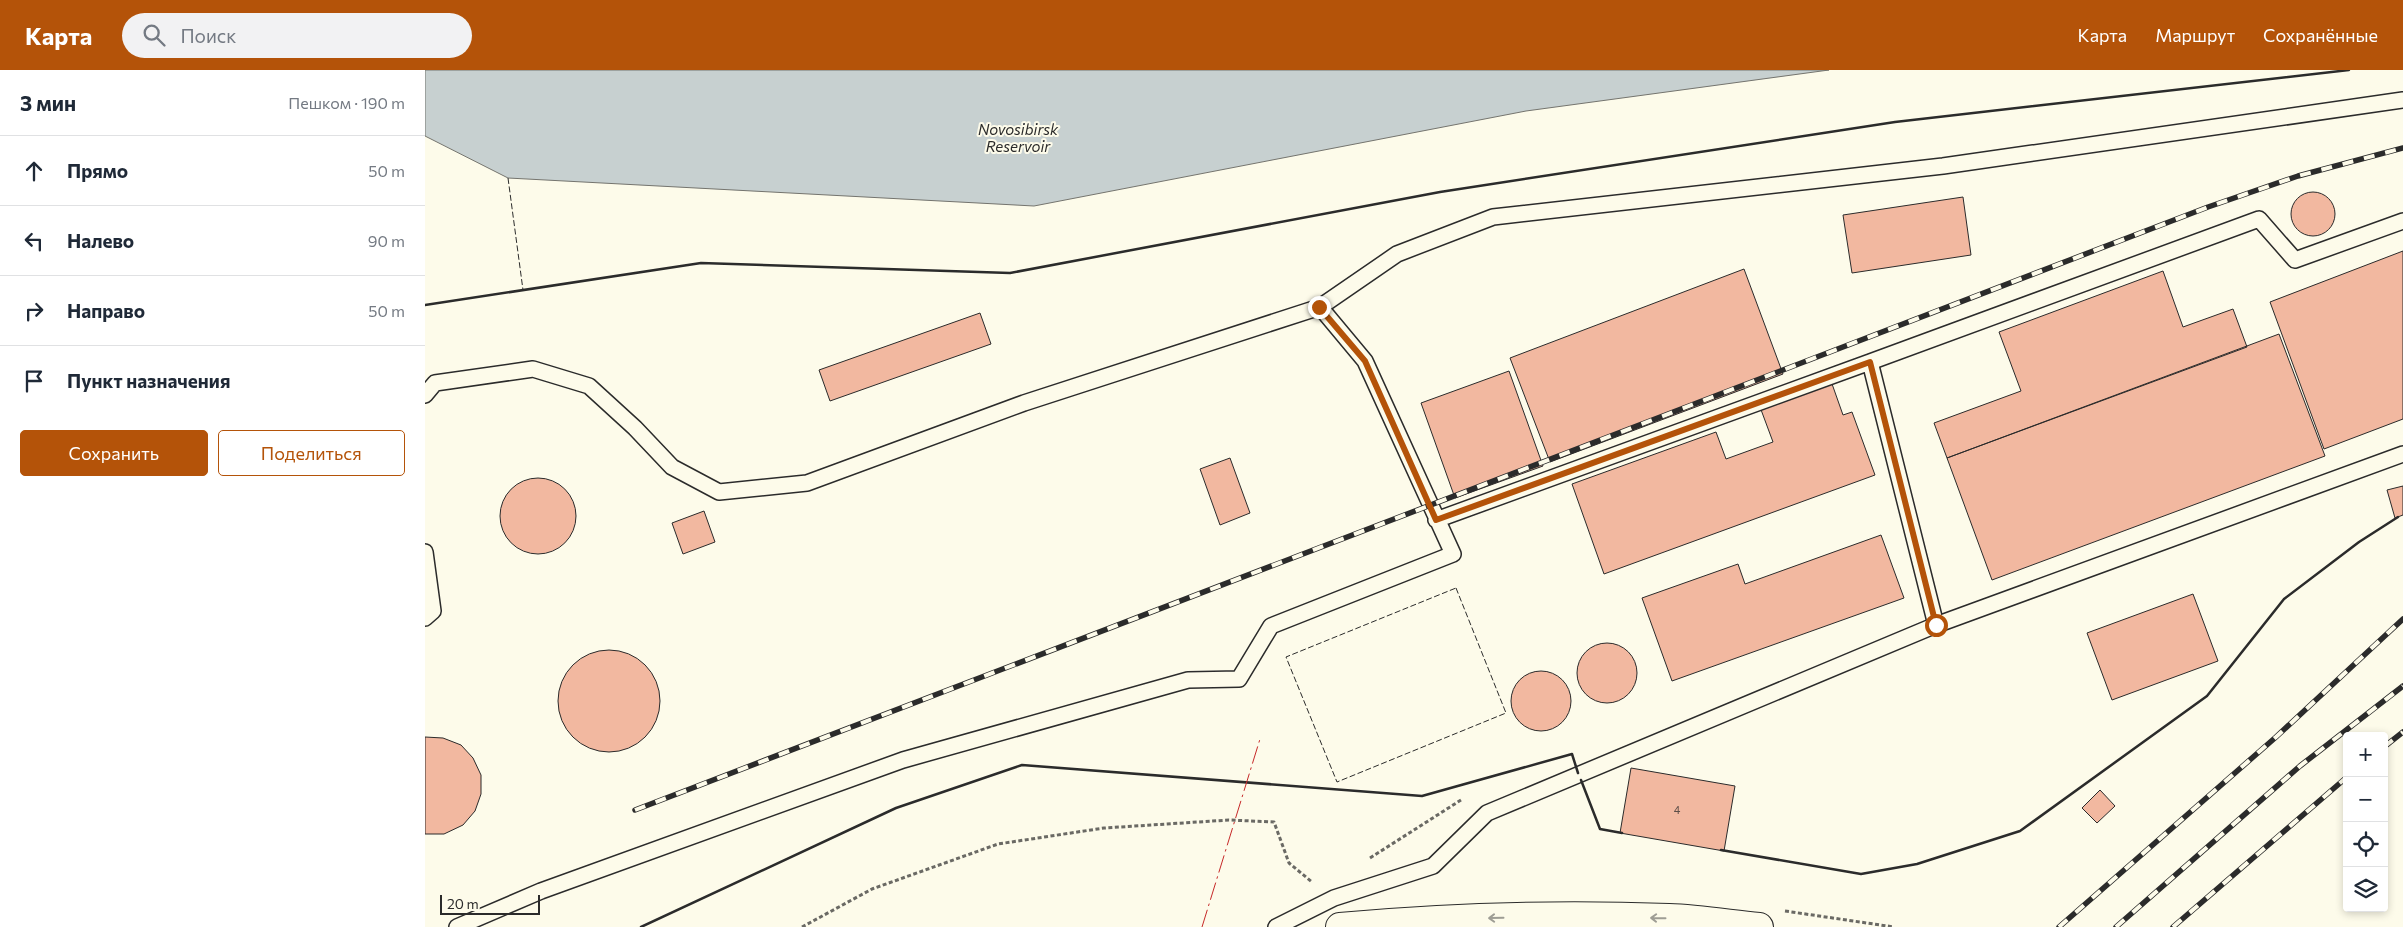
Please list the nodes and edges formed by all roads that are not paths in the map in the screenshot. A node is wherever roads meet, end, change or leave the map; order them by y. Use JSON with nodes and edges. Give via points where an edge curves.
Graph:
{"nodes":[{"id":1,"x":2403,"y":100,"type":"edge"},
{"id":2,"x":2403,"y":222,"type":"edge"},
{"id":3,"x":1319,"y":307,"type":"junction"},
{"id":4,"x":1870,"y":362,"type":"junction"},
{"id":5,"x":425,"y":395,"type":"edge"},
{"id":6,"x":2403,"y":454,"type":"edge"},
{"id":7,"x":1436,"y":520,"type":"junction"},
{"id":8,"x":425,"y":552,"type":"edge"},
{"id":9,"x":425,"y":618,"type":"edge"},
{"id":10,"x":1936,"y":625,"type":"junction"},
{"id":11,"x":457,"y":927,"type":"edge"},
{"id":12,"x":1276,"y":927,"type":"edge"},
{"id":13,"x":1339,"y":927,"type":"edge"},
{"id":14,"x":1759,"y":927,"type":"edge"}],
"edges":[{"from":1,"to":3,"type":"lane","via":[[1943,166],[1493,218],[1397,254]]},
{"from":2,"to":4,"type":"lane","via":[[2295,260],[2259,219]]},
{"from":3,"to":5,"type":"lane","via":[[1024,403],[807,483],[719,492],[672,468],[589,386],[533,369],[435,383]]},
{"from":3,"to":7,"type":"lane","via":[[1365,361]]},
{"from":4,"to":7,"type":"lane"},
{"from":4,"to":10,"type":"lane"},
{"from":6,"to":10,"type":"lane"},
{"from":7,"to":11,"type":"lane","via":[[1453,554],[1271,626],[1239,679],[1188,680],[903,760],[541,892]]},
{"from":8,"to":9,"type":"lane","via":[[433,611]]},
{"from":10,"to":12,"type":"lane","via":[[1487,812],[1433,866],[1334,898]]},
{"from":14,"to":13,"type":"highway","one_way":true,"via":[[1671,918],[1567,916],[1417,920]]}]}
